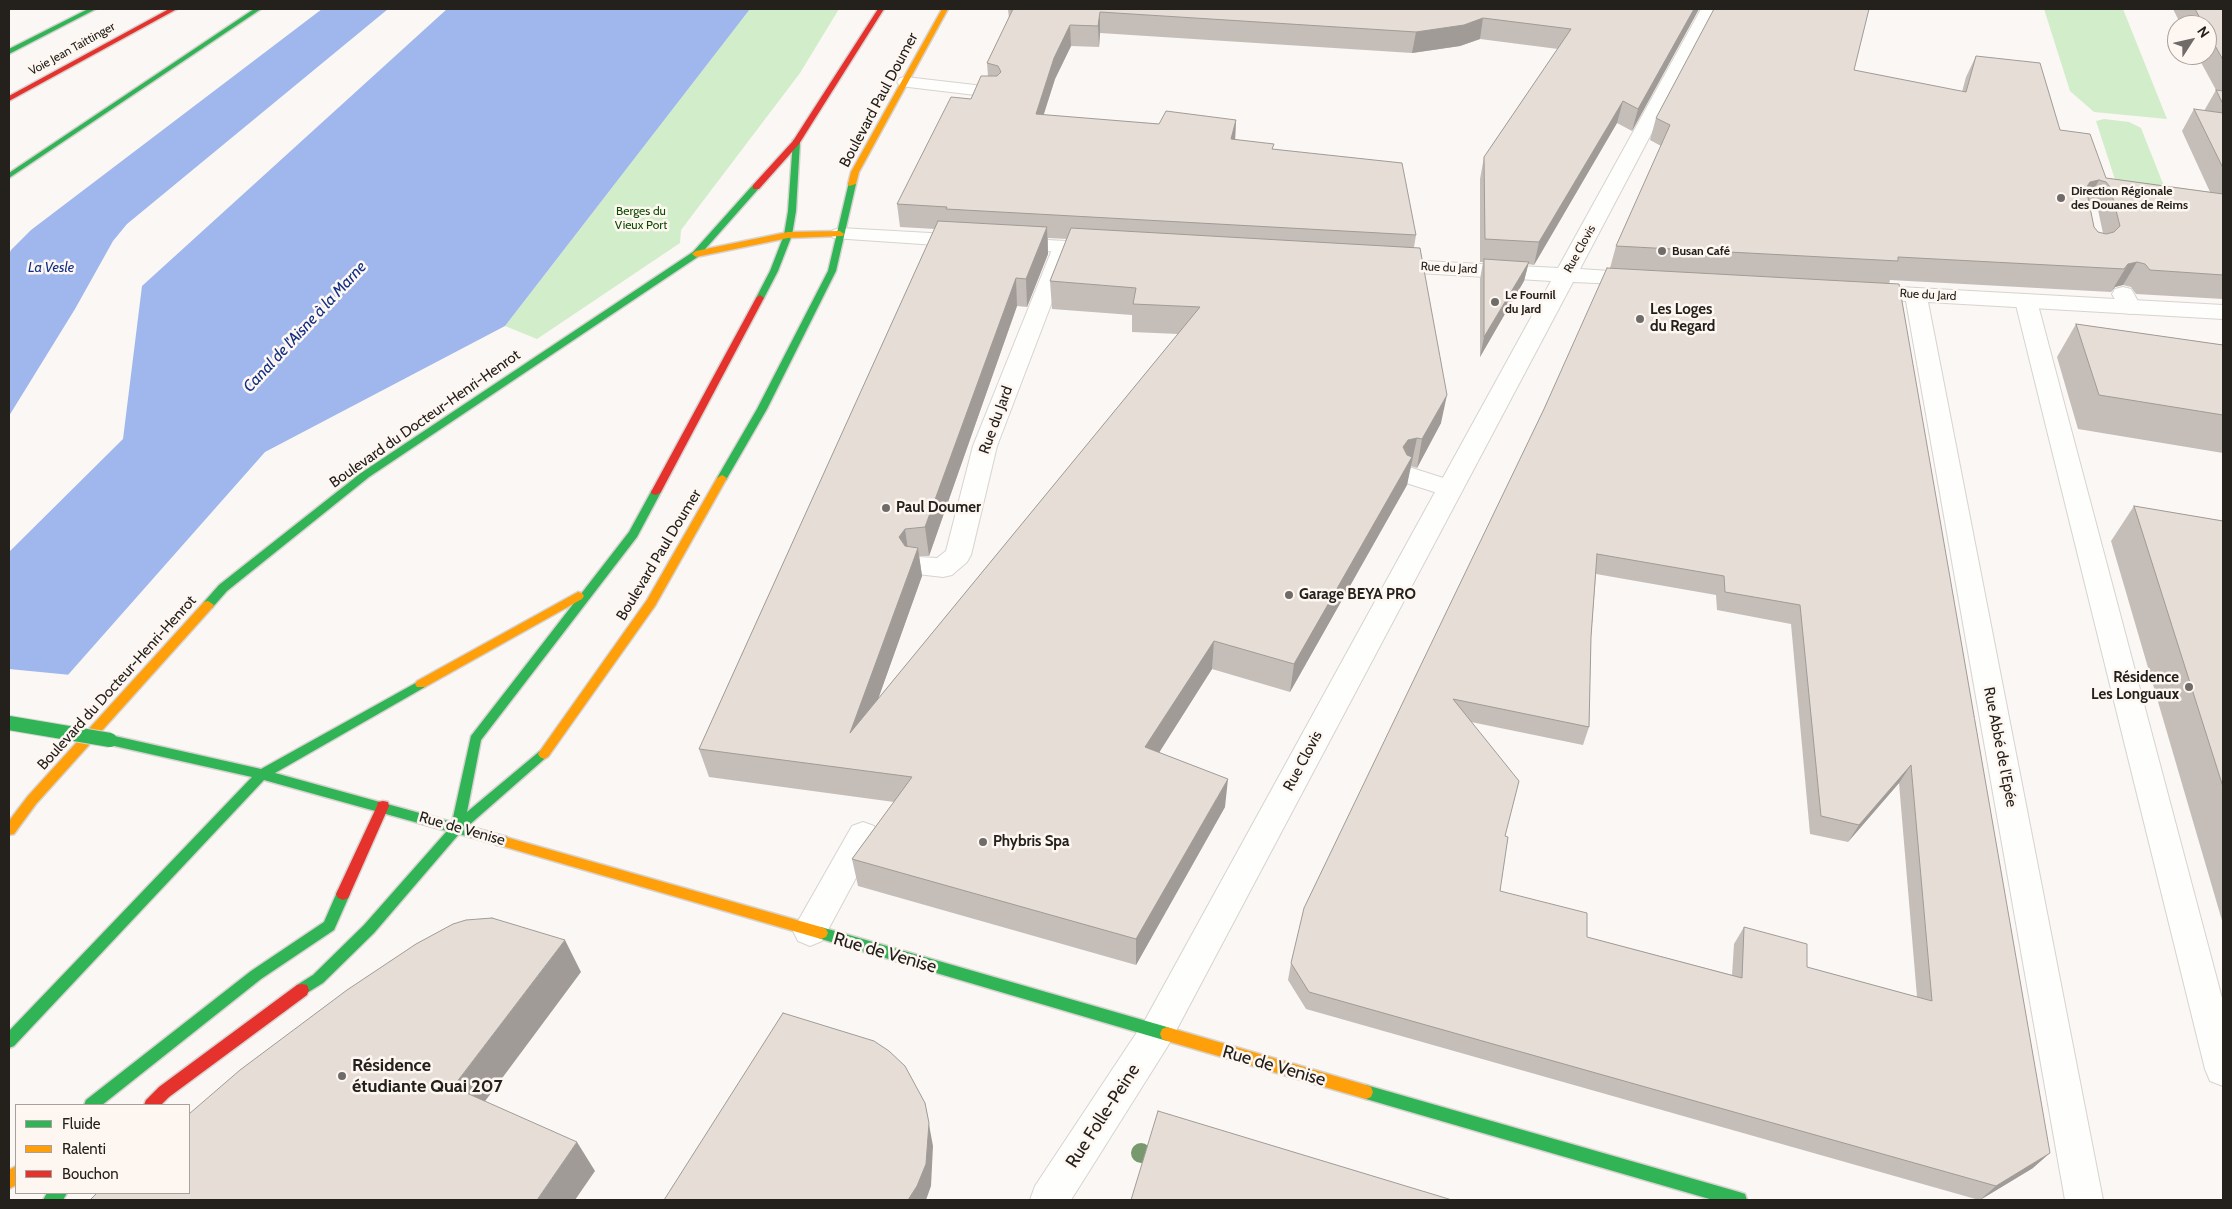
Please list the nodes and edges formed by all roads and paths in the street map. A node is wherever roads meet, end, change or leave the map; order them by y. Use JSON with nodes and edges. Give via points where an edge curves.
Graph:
{"nodes":[{"id":1,"x":93,"y":9,"type":"edge"},
{"id":2,"x":174,"y":9,"type":"edge"},
{"id":3,"x":258,"y":9,"type":"edge"},
{"id":4,"x":881,"y":9,"type":"edge"},
{"id":5,"x":945,"y":9,"type":"edge"},
{"id":6,"x":1709,"y":9,"type":"edge"},
{"id":7,"x":68,"y":22,"type":"junction"},
{"id":8,"x":30,"y":27,"type":"dead end"},
{"id":9,"x":9,"y":52,"type":"edge"},
{"id":10,"x":906,"y":82,"type":"junction"},
{"id":11,"x":992,"y":92,"type":"edge"},
{"id":12,"x":9,"y":99,"type":"edge"},
{"id":13,"x":796,"y":142,"type":"junction"},
{"id":14,"x":9,"y":176,"type":"edge"},
{"id":15,"x":840,"y":234,"type":"junction"},
{"id":16,"x":788,"y":235,"type":"junction"},
{"id":17,"x":1063,"y":247,"type":"junction"},
{"id":18,"x":1122,"y":250,"type":"edge"},
{"id":19,"x":696,"y":254,"type":"junction"},
{"id":20,"x":1369,"y":264,"type":"edge"},
{"id":21,"x":1565,"y":276,"type":"junction"},
{"id":22,"x":1658,"y":280,"type":"edge"},
{"id":23,"x":1846,"y":291,"type":"edge"},
{"id":24,"x":1916,"y":295,"type":"junction"},
{"id":25,"x":2026,"y":301,"type":"junction"},
{"id":26,"x":2223,"y":312,"type":"edge"},
{"id":27,"x":1412,"y":476,"type":"edge"},
{"id":28,"x":1450,"y":489,"type":"junction"},
{"id":29,"x":918,"y":566,"type":"edge"},
{"id":30,"x":588,"y":590,"type":"junction"},
{"id":31,"x":9,"y":723,"type":"edge"},
{"id":32,"x":262,"y":774,"type":"junction"},
{"id":33,"x":383,"y":806,"type":"junction"},
{"id":34,"x":457,"y":828,"type":"junction"},
{"id":35,"x":9,"y":830,"type":"edge"},
{"id":36,"x":863,"y":835,"type":"dead end"},
{"id":37,"x":810,"y":931,"type":"junction"},
{"id":38,"x":1157,"y":1032,"type":"junction"},
{"id":39,"x":9,"y":1041,"type":"edge"},
{"id":40,"x":2223,"y":1069,"type":"edge"},
{"id":41,"x":92,"y":1104,"type":"edge"},
{"id":42,"x":152,"y":1104,"type":"edge"},
{"id":43,"x":1049,"y":1200,"type":"edge"},
{"id":44,"x":1739,"y":1200,"type":"edge"},
{"id":45,"x":2084,"y":1200,"type":"edge"}],
"edges":[{"from":1,"to":7,"type":"main road","name":"Voie Jean Taittinger"},
{"from":2,"to":12,"type":"main road","name":"Voie Jean Taittinger"},
{"from":3,"to":14,"type":"main road"},
{"from":4,"to":13,"type":"main road"},
{"from":5,"to":10,"type":"main road","name":"Boulevard Paul Doumer"},
{"from":6,"to":21,"type":"street","name":"Rue Clovis"},
{"from":7,"to":8,"type":"main road"},
{"from":7,"to":9,"type":"main road","name":"Voie Jean Taittinger"},
{"from":10,"to":11,"type":"street"},
{"from":10,"to":15,"type":"main road","name":"Boulevard Paul Doumer","via":[[855,172]]},
{"from":13,"to":16,"type":"main road"},
{"from":13,"to":19,"type":"main road"},
{"from":15,"to":16,"type":"main road"},
{"from":15,"to":17,"type":"street"},
{"from":15,"to":34,"type":"main road","name":"Boulevard Paul Doumer","via":[[832,270],[762,409],[651,603],[542,757]]},
{"from":16,"to":19,"type":"main road"},
{"from":16,"to":30,"type":"main road","via":[[774,271],[634,534]]},
{"from":17,"to":18,"type":"street"},
{"from":17,"to":29,"type":"street","name":"Rue du Jard","via":[[985,446],[958,555],[942,568]]},
{"from":19,"to":35,"type":"main road","name":"Boulevard du Docteur-Henri-Henrot","via":[[365,475],[223,588],[32,800]]},
{"from":20,"to":21,"type":"street","name":"Rue du Jard"},
{"from":21,"to":22,"type":"street","name":"Rue du Jard"},
{"from":21,"to":28,"type":"street","name":"Rue Clovis"},
{"from":23,"to":24,"type":"street","name":"Rue du Jard"},
{"from":24,"to":25,"type":"street","name":"Rue du Jard"},
{"from":24,"to":45,"type":"street","name":"Rue Abbé de l'Epée"},
{"from":25,"to":26,"type":"street","name":"Rue du Jard","via":[[2126,300]]},
{"from":25,"to":40,"type":"street"},
{"from":27,"to":28,"type":"street"},
{"from":28,"to":38,"type":"street","name":"Rue Clovis"},
{"from":30,"to":32,"type":"main road"},
{"from":30,"to":34,"type":"main road","via":[[475,739]]},
{"from":31,"to":32,"type":"main road","name":"Rue de Venise","bridge":true,"via":[[110,740]]},
{"from":32,"to":33,"type":"main road","name":"Rue de Venise"},
{"from":32,"to":39,"type":"main road"},
{"from":33,"to":34,"type":"main road","name":"Rue de Venise"},
{"from":33,"to":41,"type":"main road","via":[[329,926],[256,976]]},
{"from":34,"to":37,"type":"main road","name":"Rue de Venise"},
{"from":34,"to":42,"type":"main road","name":"Boulevard Paul Doumer","via":[[369,929],[318,979]]},
{"from":36,"to":37,"type":"street"},
{"from":37,"to":38,"type":"main road","name":"Rue de Venise"},
{"from":38,"to":43,"type":"street","name":"Rue Folle-Peine"},
{"from":38,"to":44,"type":"main road","name":"Rue de Venise"}]}
